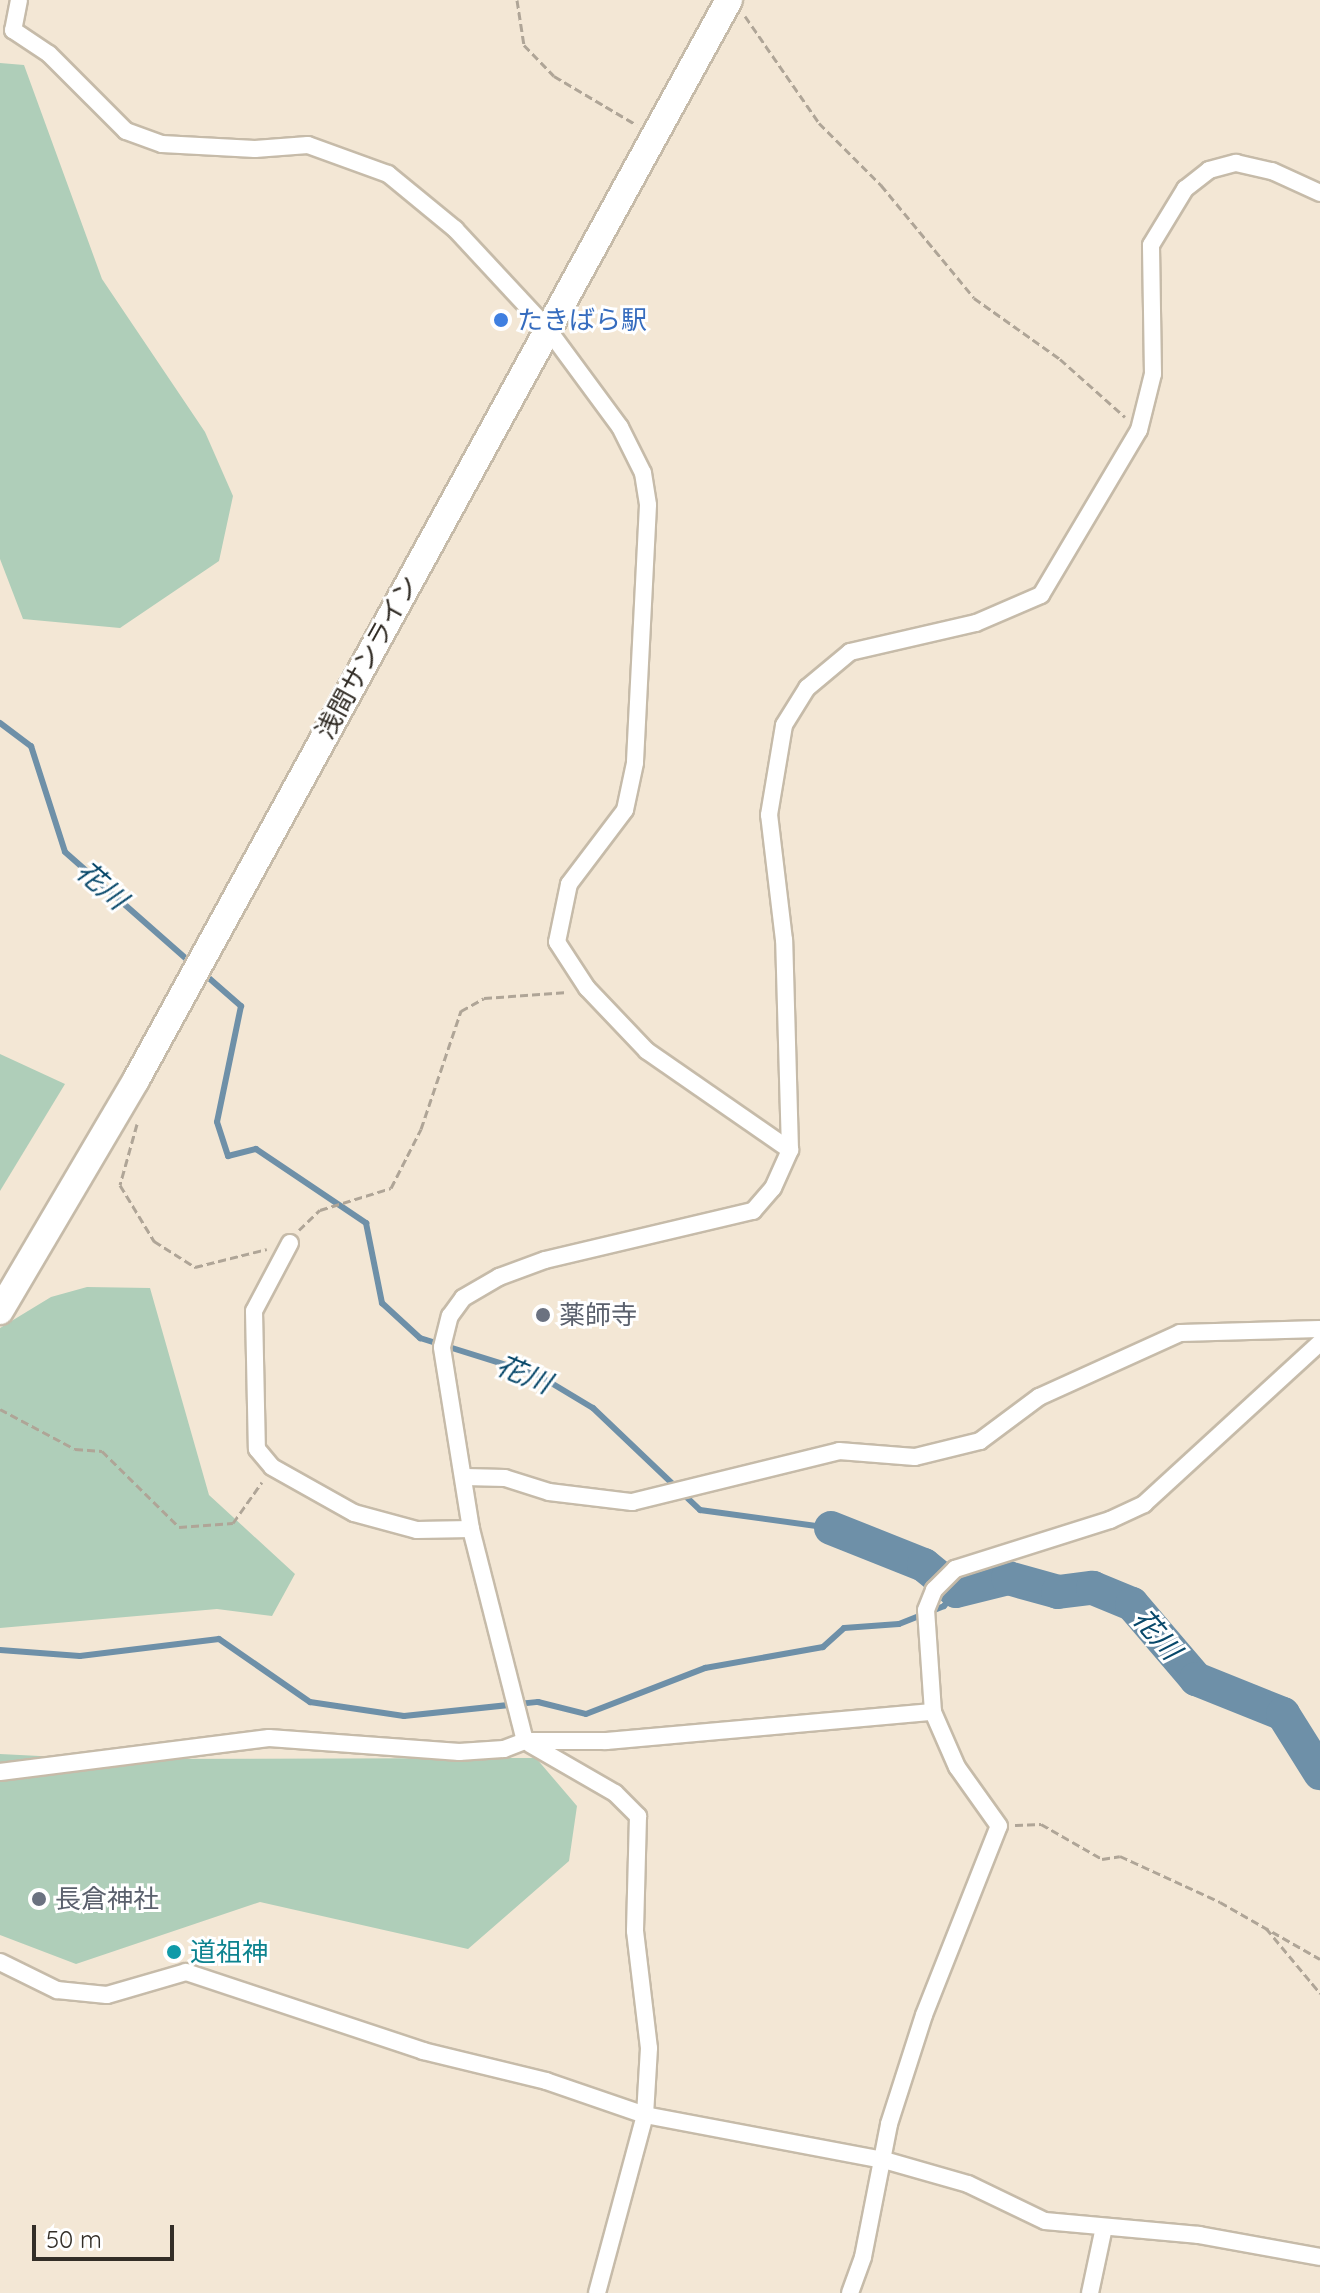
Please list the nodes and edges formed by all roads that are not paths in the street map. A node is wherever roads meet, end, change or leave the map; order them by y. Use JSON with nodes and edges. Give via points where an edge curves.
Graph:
{"nodes":[{"id":1,"x":19,"y":0,"type":"edge"},
{"id":2,"x":735,"y":6,"type":"edge"},
{"id":3,"x":1320,"y":193,"type":"edge"},
{"id":4,"x":547,"y":328,"type":"junction"},
{"id":5,"x":790,"y":1150,"type":"junction"},
{"id":6,"x":290,"y":1243,"type":"road end"},
{"id":7,"x":0,"y":1311,"type":"edge"},
{"id":8,"x":1320,"y":1329,"type":"edge"},
{"id":9,"x":1320,"y":1343,"type":"edge"},
{"id":10,"x":465,"y":1477,"type":"junction"},
{"id":11,"x":471,"y":1529,"type":"junction"},
{"id":12,"x":933,"y":1712,"type":"junction"},
{"id":13,"x":525,"y":1741,"type":"junction"},
{"id":14,"x":0,"y":1772,"type":"edge"},
{"id":15,"x":0,"y":1962,"type":"edge"},
{"id":16,"x":645,"y":2115,"type":"junction"},
{"id":17,"x":884,"y":2160,"type":"junction"},
{"id":18,"x":1104,"y":2227,"type":"junction"},
{"id":19,"x":1320,"y":2257,"type":"edge"},
{"id":20,"x":597,"y":2293,"type":"edge"},
{"id":21,"x":850,"y":2293,"type":"edge"},
{"id":22,"x":1090,"y":2293,"type":"edge"}],
"edges":[{"from":1,"to":4,"type":"street","via":[[13,30],[49,54],[126,131],[162,144],[255,149],[308,145],[388,174],[455,229]]},
{"from":2,"to":4,"type":"main road","name":"浅間サンライン"},
{"from":3,"to":5,"type":"street","via":[[1272,171],[1236,163],[1209,170],[1185,189],[1151,245],[1153,374],[1139,430],[1041,595],[976,623],[850,652],[807,688],[784,725],[769,815],[784,940]]},
{"from":4,"to":5,"type":"street","via":[[620,427],[643,473],[648,505],[645,618],[625,810],[569,884],[557,921],[557,942],[587,988],[647,1051]]},
{"from":4,"to":7,"type":"main road","name":"浅間サンライン","via":[[136,1080]]},
{"from":5,"to":10,"type":"street","via":[[773,1188],[753,1211],[545,1260],[463,1298],[450,1316],[442,1347]]},
{"from":6,"to":11,"type":"street","via":[[254,1311],[257,1449],[272,1467],[354,1513],[417,1530]]},
{"from":8,"to":10,"type":"street","via":[[1180,1333],[1039,1397],[980,1441],[915,1457],[839,1451],[632,1502],[549,1492],[505,1478]]},
{"from":9,"to":12,"type":"street","via":[[1144,1504],[946,1575],[926,1610]]},
{"from":10,"to":11,"type":"street"},
{"from":11,"to":13,"type":"street"},
{"from":12,"to":13,"type":"street","via":[[606,1741]]},
{"from":12,"to":17,"type":"street","via":[[957,1767],[999,1826],[924,2015],[889,2124]]},
{"from":13,"to":14,"type":"street","via":[[504,1749],[459,1752],[269,1738]]},
{"from":13,"to":16,"type":"street","via":[[602,1785],[638,1816],[635,1931],[649,2048]]},
{"from":15,"to":16,"type":"street","via":[[57,1990],[107,1995],[186,1972],[423,2051],[546,2081]]},
{"from":16,"to":17,"type":"street"},
{"from":16,"to":20,"type":"street"},
{"from":17,"to":18,"type":"street","via":[[968,2184],[1045,2221]]},
{"from":17,"to":21,"type":"street"},
{"from":18,"to":19,"type":"street","via":[[1199,2235]]},
{"from":18,"to":22,"type":"street"}]}
